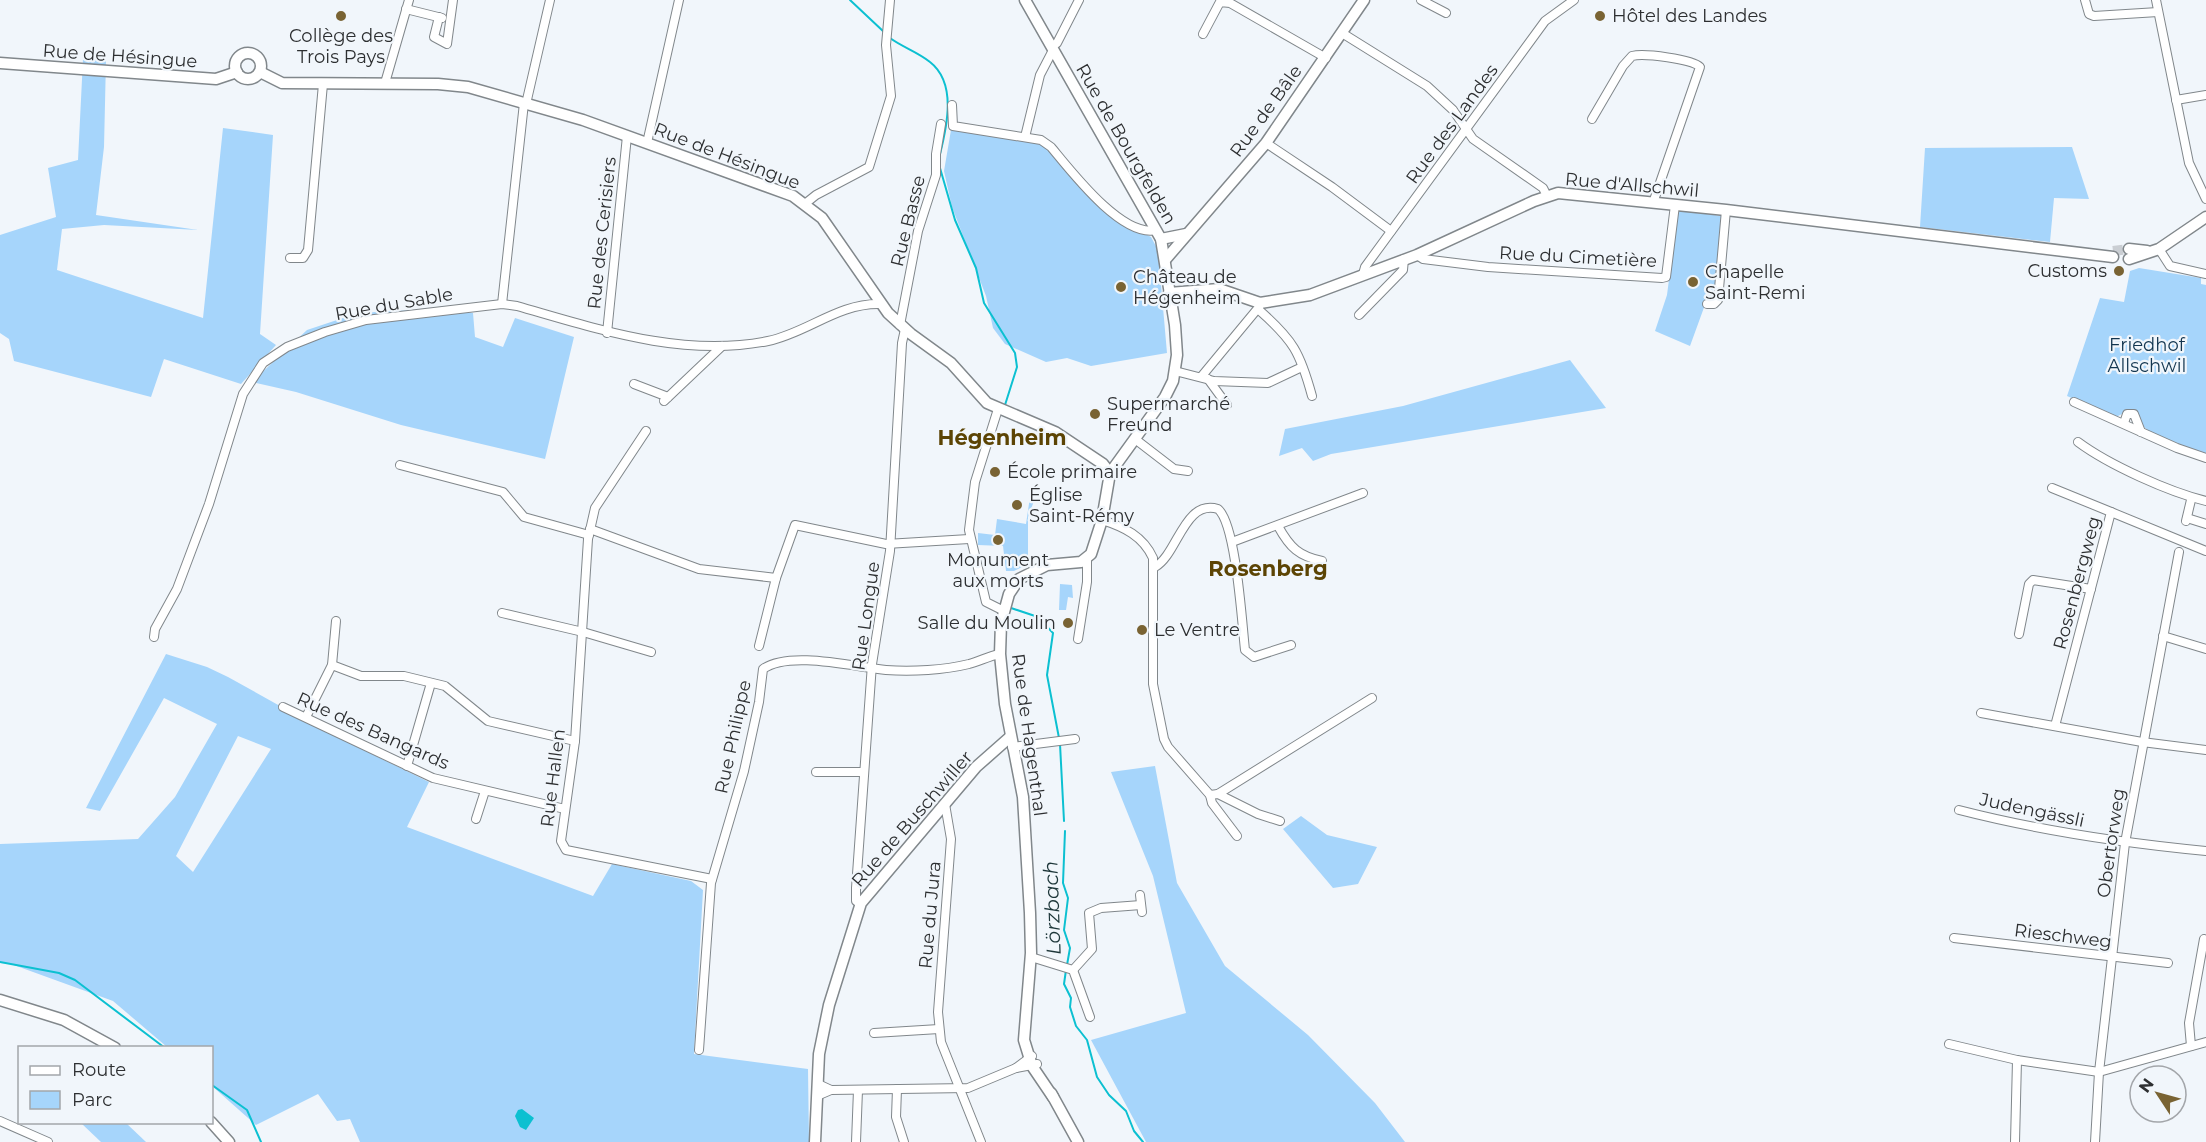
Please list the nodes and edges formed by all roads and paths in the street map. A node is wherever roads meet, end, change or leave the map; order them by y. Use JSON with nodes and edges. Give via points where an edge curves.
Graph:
{"nodes":[{"id":1,"x":409,"y":0,"type":"edge"},
{"id":2,"x":453,"y":0,"type":"edge"},
{"id":3,"x":550,"y":0,"type":"edge"},
{"id":4,"x":680,"y":0,"type":"edge"},
{"id":5,"x":890,"y":0,"type":"edge"},
{"id":6,"x":1025,"y":0,"type":"edge"},
{"id":7,"x":1079,"y":0,"type":"edge"},
{"id":8,"x":1364,"y":0,"type":"edge"},
{"id":9,"x":1421,"y":0,"type":"edge"},
{"id":10,"x":1574,"y":0,"type":"edge"},
{"id":11,"x":2085,"y":0,"type":"edge"},
{"id":12,"x":2156,"y":0,"type":"edge"},
{"id":13,"x":1219,"y":1,"type":"edge"},
{"id":14,"x":406,"y":9,"type":"junction"},
{"id":15,"x":2158,"y":12,"type":"junction"},
{"id":16,"x":1446,"y":13,"type":"dead end"},
{"id":17,"x":439,"y":17,"type":"junction"},
{"id":18,"x":449,"y":20,"type":"junction"},
{"id":19,"x":1342,"y":33,"type":"junction"},
{"id":20,"x":1203,"y":34,"type":"dead end"},
{"id":21,"x":1052,"y":48,"type":"junction"},
{"id":22,"x":1326,"y":58,"type":"junction"},
{"id":23,"x":0,"y":63,"type":"edge"},
{"id":24,"x":237,"y":72,"type":"junction"},
{"id":25,"x":260,"y":72,"type":"junction"},
{"id":26,"x":385,"y":83,"type":"junction"},
{"id":27,"x":323,"y":84,"type":"junction"},
{"id":28,"x":2206,"y":95,"type":"edge"},
{"id":29,"x":2176,"y":100,"type":"junction"},
{"id":30,"x":525,"y":103,"type":"junction"},
{"id":31,"x":952,"y":105,"type":"dead end"},
{"id":32,"x":1592,"y":119,"type":"dead end"},
{"id":33,"x":941,"y":124,"type":"dead end"},
{"id":34,"x":1467,"y":131,"type":"junction"},
{"id":35,"x":627,"y":136,"type":"junction"},
{"id":36,"x":1025,"y":137,"type":"junction"},
{"id":37,"x":646,"y":143,"type":"junction"},
{"id":38,"x":1266,"y":143,"type":"junction"},
{"id":39,"x":1547,"y":196,"type":"junction"},
{"id":40,"x":2206,"y":199,"type":"edge"},
{"id":41,"x":806,"y":203,"type":"junction"},
{"id":42,"x":1653,"y":203,"type":"junction"},
{"id":43,"x":1675,"y":205,"type":"junction"},
{"id":44,"x":1726,"y":210,"type":"junction"},
{"id":45,"x":2206,"y":217,"type":"edge"},
{"id":46,"x":1391,"y":231,"type":"junction"},
{"id":47,"x":1159,"y":234,"type":"junction"},
{"id":48,"x":1186,"y":234,"type":"junction"},
{"id":49,"x":2159,"y":249,"type":"junction"},
{"id":50,"x":2129,"y":254,"type":"tunnel mouth"},
{"id":51,"x":1417,"y":255,"type":"junction"},
{"id":52,"x":2110,"y":255,"type":"tunnel mouth"},
{"id":53,"x":290,"y":258,"type":"dead end"},
{"id":54,"x":1404,"y":259,"type":"junction"},
{"id":55,"x":1165,"y":260,"type":"junction"},
{"id":56,"x":2202,"y":273,"type":"edge"},
{"id":57,"x":1363,"y":274,"type":"junction"},
{"id":58,"x":1168,"y":293,"type":"junction"},
{"id":59,"x":502,"y":304,"type":"junction"},
{"id":60,"x":880,"y":304,"type":"junction"},
{"id":61,"x":1707,"y":304,"type":"dead end"},
{"id":62,"x":1260,"y":306,"type":"junction"},
{"id":63,"x":1359,"y":315,"type":"dead end"},
{"id":64,"x":903,"y":327,"type":"junction"},
{"id":65,"x":607,"y":333,"type":"junction"},
{"id":66,"x":722,"y":346,"type":"junction"},
{"id":67,"x":1302,"y":367,"type":"junction"},
{"id":68,"x":1175,"y":371,"type":"junction"},
{"id":69,"x":1205,"y":378,"type":"junction"},
{"id":70,"x":634,"y":384,"type":"dead end"},
{"id":71,"x":1312,"y":396,"type":"dead end"},
{"id":72,"x":2074,"y":402,"type":"dead end"},
{"id":73,"x":1227,"y":405,"type":"dead end"},
{"id":74,"x":998,"y":409,"type":"junction"},
{"id":75,"x":2124,"y":423,"type":"junction"},
{"id":76,"x":646,"y":431,"type":"dead end"},
{"id":77,"x":2141,"y":432,"type":"junction"},
{"id":78,"x":1135,"y":439,"type":"junction"},
{"id":79,"x":2078,"y":442,"type":"dead end"},
{"id":80,"x":2206,"y":458,"type":"edge"},
{"id":81,"x":400,"y":465,"type":"dead end"},
{"id":82,"x":1188,"y":471,"type":"dead end"},
{"id":83,"x":1110,"y":473,"type":"junction"},
{"id":84,"x":2052,"y":488,"type":"dead end"},
{"id":85,"x":1363,"y":493,"type":"dead end"},
{"id":86,"x":2191,"y":500,"type":"dead end"},
{"id":87,"x":2206,"y":501,"type":"edge"},
{"id":88,"x":2111,"y":512,"type":"junction"},
{"id":89,"x":1102,"y":520,"type":"junction"},
{"id":90,"x":2206,"y":524,"type":"edge"},
{"id":91,"x":1278,"y":526,"type":"junction"},
{"id":92,"x":589,"y":532,"type":"junction"},
{"id":93,"x":969,"y":539,"type":"junction"},
{"id":94,"x":1232,"y":542,"type":"junction"},
{"id":95,"x":890,"y":544,"type":"junction"},
{"id":96,"x":2206,"y":551,"type":"edge"},
{"id":97,"x":2179,"y":552,"type":"dead end"},
{"id":98,"x":1087,"y":559,"type":"junction"},
{"id":99,"x":1322,"y":561,"type":"dead end"},
{"id":100,"x":1155,"y":567,"type":"junction"},
{"id":101,"x":776,"y":578,"type":"junction"},
{"id":102,"x":2091,"y":589,"type":"junction"},
{"id":103,"x":1004,"y":611,"type":"junction"},
{"id":104,"x":502,"y":613,"type":"dead end"},
{"id":105,"x":336,"y":621,"type":"dead end"},
{"id":106,"x":583,"y":632,"type":"junction"},
{"id":107,"x":2019,"y":634,"type":"dead end"},
{"id":108,"x":2163,"y":636,"type":"junction"},
{"id":109,"x":154,"y":637,"type":"dead end"},
{"id":110,"x":1077,"y":639,"type":"dead end"},
{"id":111,"x":1291,"y":645,"type":"dead end"},
{"id":112,"x":759,"y":646,"type":"dead end"},
{"id":113,"x":2206,"y":649,"type":"edge"},
{"id":114,"x":651,"y":652,"type":"dead end"},
{"id":115,"x":1000,"y":654,"type":"junction"},
{"id":116,"x":332,"y":665,"type":"junction"},
{"id":117,"x":873,"y":667,"type":"junction"},
{"id":118,"x":431,"y":683,"type":"junction"},
{"id":119,"x":1372,"y":698,"type":"dead end"},
{"id":120,"x":284,"y":707,"type":"dead end"},
{"id":121,"x":1981,"y":713,"type":"dead end"},
{"id":122,"x":306,"y":717,"type":"junction"},
{"id":123,"x":2055,"y":726,"type":"junction"},
{"id":124,"x":1075,"y":739,"type":"dead end"},
{"id":125,"x":574,"y":741,"type":"junction"},
{"id":126,"x":1011,"y":742,"type":"junction"},
{"id":127,"x":2142,"y":742,"type":"junction"},
{"id":128,"x":2206,"y":750,"type":"edge"},
{"id":129,"x":407,"y":766,"type":"junction"},
{"id":130,"x":816,"y":772,"type":"dead end"},
{"id":131,"x":864,"y":772,"type":"junction"},
{"id":132,"x":485,"y":791,"type":"junction"},
{"id":133,"x":1214,"y":794,"type":"junction"},
{"id":134,"x":945,"y":804,"type":"junction"},
{"id":135,"x":565,"y":809,"type":"junction"},
{"id":136,"x":1959,"y":810,"type":"dead end"},
{"id":137,"x":476,"y":819,"type":"dead end"},
{"id":138,"x":1280,"y":821,"type":"dead end"},
{"id":139,"x":1237,"y":836,"type":"dead end"},
{"id":140,"x":2125,"y":843,"type":"junction"},
{"id":141,"x":2206,"y":851,"type":"edge"},
{"id":142,"x":712,"y":879,"type":"junction"},
{"id":143,"x":1140,"y":895,"type":"dead end"},
{"id":144,"x":861,"y":903,"type":"junction"},
{"id":145,"x":1954,"y":938,"type":"dead end"},
{"id":146,"x":2204,"y":939,"type":"dead end"},
{"id":147,"x":1031,"y":957,"type":"junction"},
{"id":148,"x":2111,"y":958,"type":"junction"},
{"id":149,"x":2168,"y":963,"type":"dead end"},
{"id":150,"x":1069,"y":969,"type":"junction"},
{"id":151,"x":0,"y":1000,"type":"edge"},
{"id":152,"x":1090,"y":1017,"type":"dead end"},
{"id":153,"x":939,"y":1029,"type":"junction"},
{"id":154,"x":874,"y":1033,"type":"dead end"},
{"id":155,"x":2206,"y":1042,"type":"edge"},
{"id":156,"x":1948,"y":1044,"type":"dead end"},
{"id":157,"x":113,"y":1046,"type":"edge"},
{"id":158,"x":2192,"y":1046,"type":"junction"},
{"id":159,"x":699,"y":1050,"type":"dead end"},
{"id":160,"x":2018,"y":1060,"type":"junction"},
{"id":161,"x":1033,"y":1061,"type":"junction"},
{"id":162,"x":2099,"y":1072,"type":"junction"},
{"id":163,"x":818,"y":1084,"type":"junction"},
{"id":164,"x":958,"y":1088,"type":"junction"},
{"id":165,"x":897,"y":1089,"type":"junction"},
{"id":166,"x":831,"y":1090,"type":"junction"},
{"id":167,"x":858,"y":1090,"type":"junction"},
{"id":168,"x":817,"y":1096,"type":"junction"},
{"id":169,"x":0,"y":1121,"type":"edge"},
{"id":170,"x":213,"y":1124,"type":"edge"},
{"id":171,"x":48,"y":1142,"type":"edge"},
{"id":172,"x":229,"y":1142,"type":"edge"},
{"id":173,"x":815,"y":1142,"type":"edge"},
{"id":174,"x":856,"y":1142,"type":"edge"},
{"id":175,"x":904,"y":1142,"type":"edge"},
{"id":176,"x":981,"y":1142,"type":"edge"},
{"id":177,"x":1078,"y":1142,"type":"edge"},
{"id":178,"x":2015,"y":1142,"type":"edge"},
{"id":179,"x":2095,"y":1142,"type":"edge"}],
"edges":[{"from":1,"to":14,"type":"street"},
{"from":2,"to":18,"type":"street"},
{"from":3,"to":30,"type":"street"},
{"from":4,"to":37,"type":"street"},
{"from":5,"to":41,"type":"street","via":[[886,45],[891,96],[869,167]]},
{"from":6,"to":21,"type":"main road","name":"Rue de Bourgfelden"},
{"from":7,"to":21,"type":"street"},
{"from":8,"to":19,"type":"main road","name":"Rue de Bâle"},
{"from":9,"to":16,"type":"street"},
{"from":10,"to":34,"type":"street","name":"Rue des Landes","via":[[1545,21]]},
{"from":11,"to":15,"type":"street","via":[[2089,14],[2094,16]]},
{"from":12,"to":15,"type":"street"},
{"from":13,"to":20,"type":"street"},
{"from":13,"to":22,"type":"street","via":[[1230,3]]},
{"from":14,"to":17,"type":"street"},
{"from":14,"to":26,"type":"street"},
{"from":15,"to":29,"type":"street"},
{"from":17,"to":18,"type":"street"},
{"from":17,"to":18,"type":"street","via":[[434,37],[447,44]]},
{"from":19,"to":22,"type":"main road","name":"Rue de Bâle"},
{"from":19,"to":34,"type":"street","via":[[1427,86],[1453,110]]},
{"from":21,"to":36,"type":"street","via":[[1040,75]]},
{"from":21,"to":47,"type":"main road","name":"Rue de Bourgfelden"},
{"from":22,"to":38,"type":"main road","name":"Rue de Bâle"},
{"from":23,"to":24,"type":"main road","name":"Rue de Hésingue","via":[[216,79]]},
{"from":24,"to":25,"type":"main road","via":[[250,79]]},
{"from":24,"to":25,"type":"main road","via":[[236,63],[245,54],[258,58]]},
{"from":25,"to":27,"type":"main road","name":"Rue de Hésingue","via":[[282,83]]},
{"from":26,"to":27,"type":"main road","name":"Rue de Hésingue"},
{"from":26,"to":30,"type":"main road","name":"Rue de Hésingue","via":[[454,85]]},
{"from":27,"to":53,"type":"street","via":[[308,250],[303,258]]},
{"from":28,"to":29,"type":"street"},
{"from":29,"to":40,"type":"street","via":[[2188,163]]},
{"from":30,"to":35,"type":"main road","name":"Rue de Hésingue"},
{"from":30,"to":59,"type":"street"},
{"from":31,"to":36,"type":"street","via":[[953,126]]},
{"from":32,"to":42,"type":"street","via":[[1632,56],[1651,55],[1693,62],[1700,67]]},
{"from":33,"to":64,"type":"street","name":"Rue Basse","via":[[936,175],[918,231]]},
{"from":34,"to":39,"type":"street","via":[[1543,188]]},
{"from":34,"to":46,"type":"street","name":"Rue des Landes"},
{"from":35,"to":37,"type":"main road","name":"Rue de Hésingue"},
{"from":35,"to":65,"type":"street","name":"Rue des Cerisiers"},
{"from":36,"to":47,"type":"street","via":[[1051,147],[1102,205]]},
{"from":37,"to":41,"type":"main road","name":"Rue de Hésingue","via":[[775,188]]},
{"from":38,"to":46,"type":"street"},
{"from":38,"to":48,"type":"main road","name":"Rue de Bâle"},
{"from":39,"to":42,"type":"main road","name":"Rue d'Allschwil","via":[[1573,193]]},
{"from":39,"to":51,"type":"main road","name":"Rue d'Allschwil"},
{"from":41,"to":60,"type":"main road","name":"Rue de Hésingue","via":[[822,218]]},
{"from":42,"to":43,"type":"main road","name":"Rue d'Allschwil"},
{"from":43,"to":44,"type":"main road","name":"Rue d'Allschwil"},
{"from":43,"to":51,"type":"street","name":"Rue du Cimetière","via":[[1666,277],[1662,278],[1488,267]]},
{"from":44,"to":52,"type":"main road","name":"Rue d'Allschwil"},
{"from":44,"to":61,"type":"street","via":[[1718,300]]},
{"from":45,"to":49,"type":"main road"},
{"from":46,"to":57,"type":"street","name":"Rue des Landes"},
{"from":47,"to":48,"type":"main road"},
{"from":47,"to":55,"type":"main road","name":"Rue de Bourgfelden"},
{"from":48,"to":55,"type":"main road","name":"Rue de Bâle"},
{"from":49,"to":50,"type":"main road"},
{"from":49,"to":56,"type":"street","via":[[2170,266]]},
{"from":51,"to":54,"type":"main road","name":"Rue d'Allschwil"},
{"from":54,"to":57,"type":"main road","name":"Rue d'Allschwil"},
{"from":54,"to":63,"type":"street","via":[[1403,270]]},
{"from":55,"to":58,"type":"main road","name":"Rue de Bourgfelden"},
{"from":57,"to":62,"type":"main road","name":"Rue d'Allschwil","via":[[1310,295]]},
{"from":58,"to":62,"type":"main road","name":"Rue d'Allschwil","via":[[1219,289]]},
{"from":58,"to":68,"type":"main road","name":"Rue de Bourgfelden","via":[[1175,325]]},
{"from":59,"to":65,"type":"street","name":"Rue du Sable"},
{"from":59,"to":109,"type":"street","name":"Rue du Sable","via":[[366,320],[287,347],[263,363],[243,394],[209,504]]},
{"from":60,"to":64,"type":"main road","name":"Rue de Hésingue"},
{"from":60,"to":66,"type":"street","name":"Rue du Sable","via":[[842,310],[769,341]]},
{"from":62,"to":67,"type":"street","via":[[1294,345]]},
{"from":62,"to":69,"type":"street"},
{"from":64,"to":74,"type":"main road","name":"Rue de Hésingue","via":[[951,363],[977,394]]},
{"from":64,"to":95,"type":"street","name":"Rue Longue"},
{"from":65,"to":66,"type":"street","name":"Rue du Sable"},
{"from":66,"to":70,"type":"street","via":[[666,399]]},
{"from":67,"to":69,"type":"street","via":[[1268,383]]},
{"from":67,"to":71,"type":"street"},
{"from":68,"to":69,"type":"street"},
{"from":68,"to":78,"type":"main road","name":"Rue de Bourgfelden","via":[[1165,397]]},
{"from":69,"to":73,"type":"street"},
{"from":72,"to":75,"type":"street"},
{"from":74,"to":83,"type":"main road","name":"Rue de Hésingue","via":[[1047,428],[1103,464]]},
{"from":74,"to":93,"type":"street","via":[[975,483]]},
{"from":75,"to":77,"type":"street"},
{"from":75,"to":77,"type":"street","via":[[2127,414],[2134,414]]},
{"from":76,"to":92,"type":"street","name":"Rue Hallen","via":[[600,500]]},
{"from":77,"to":80,"type":"street"},
{"from":78,"to":82,"type":"street","via":[[1174,469]]},
{"from":78,"to":83,"type":"main road","name":"Rue de Bourgfelden"},
{"from":79,"to":87,"type":"street","via":[[2117,465]]},
{"from":81,"to":92,"type":"street","via":[[503,492],[524,517]]},
{"from":83,"to":89,"type":"main road"},
{"from":84,"to":88,"type":"street"},
{"from":85,"to":91,"type":"street"},
{"from":86,"to":90,"type":"street","via":[[2186,519]]},
{"from":88,"to":96,"type":"street","name":"Rosenbergweg"},
{"from":88,"to":102,"type":"street","name":"Rosenbergweg"},
{"from":89,"to":98,"type":"main road"},
{"from":89,"to":100,"type":"street","via":[[1122,527],[1143,542]]},
{"from":91,"to":94,"type":"street"},
{"from":91,"to":99,"type":"street","via":[[1303,557]]},
{"from":92,"to":101,"type":"street","via":[[699,569]]},
{"from":92,"to":106,"type":"street","name":"Rue Hallen","via":[[584,564]]},
{"from":93,"to":95,"type":"street"},
{"from":93,"to":103,"type":"street","via":[[986,602]]},
{"from":94,"to":100,"type":"street","via":[[1224,514],[1206,507],[1193,515]]},
{"from":94,"to":111,"type":"street","via":[[1245,650],[1254,657]]},
{"from":95,"to":101,"type":"street","via":[[799,524],[791,529]]},
{"from":95,"to":117,"type":"street","name":"Rue Longue"},
{"from":97,"to":108,"type":"street","name":"Obertorweg"},
{"from":98,"to":103,"type":"main road","name":"Rue de Hagenthal","via":[[1029,572],[1012,587]]},
{"from":98,"to":110,"type":"street"},
{"from":100,"to":133,"type":"street","via":[[1153,684],[1164,739]]},
{"from":101,"to":112,"type":"street"},
{"from":102,"to":107,"type":"street","via":[[2033,580]]},
{"from":102,"to":123,"type":"street","name":"Rosenbergweg"},
{"from":103,"to":115,"type":"main road","name":"Rue de Hagenthal"},
{"from":104,"to":106,"type":"street"},
{"from":105,"to":116,"type":"street"},
{"from":106,"to":114,"type":"street"},
{"from":106,"to":125,"type":"street","name":"Rue Hallen"},
{"from":108,"to":113,"type":"street"},
{"from":108,"to":127,"type":"street","name":"Obertorweg"},
{"from":115,"to":117,"type":"street","name":"Rue Philippe","via":[[951,667]]},
{"from":115,"to":126,"type":"main road","name":"Rue de Hagenthal"},
{"from":116,"to":118,"type":"street","via":[[361,676],[404,676]]},
{"from":116,"to":122,"type":"street"},
{"from":117,"to":131,"type":"street","name":"Rue Longue"},
{"from":117,"to":142,"type":"street","name":"Rue Philippe","via":[[778,662],[763,669],[744,771]]},
{"from":118,"to":125,"type":"street","via":[[445,686],[488,721]]},
{"from":118,"to":129,"type":"street"},
{"from":119,"to":133,"type":"street"},
{"from":120,"to":122,"type":"street","name":"Rue des Bangards"},
{"from":121,"to":123,"type":"street"},
{"from":122,"to":129,"type":"street","name":"Rue des Bangards"},
{"from":123,"to":127,"type":"street"},
{"from":124,"to":126,"type":"street"},
{"from":125,"to":135,"type":"street","name":"Rue Hallen"},
{"from":126,"to":134,"type":"main road","name":"Rue de Buschwiller","via":[[976,767]]},
{"from":126,"to":147,"type":"main road","name":"Rue de Hagenthal","via":[[1023,797]]},
{"from":127,"to":128,"type":"street"},
{"from":127,"to":140,"type":"street","name":"Obertorweg"},
{"from":129,"to":132,"type":"street","name":"Rue des Bangards","via":[[433,778]]},
{"from":130,"to":131,"type":"street"},
{"from":131,"to":144,"type":"street","name":"Rue Longue","via":[[856,888],[856,901]]},
{"from":132,"to":135,"type":"street","name":"Rue des Bangards"},
{"from":132,"to":137,"type":"street"},
{"from":133,"to":138,"type":"street"},
{"from":133,"to":139,"type":"street","via":[[1212,803]]},
{"from":134,"to":144,"type":"main road","name":"Rue de Buschwiller"},
{"from":134,"to":153,"type":"street","name":"Rue du Jura","via":[[951,839]]},
{"from":135,"to":142,"type":"street","name":"Rue Hallen","via":[[561,841],[566,850]]},
{"from":136,"to":140,"type":"street","name":"Judengässli"},
{"from":140,"to":141,"type":"street","name":"Judengässli"},
{"from":140,"to":148,"type":"street","name":"Obertorweg"},
{"from":142,"to":159,"type":"street","name":"Rue Philippe"},
{"from":143,"to":150,"type":"street","via":[[1142,908],[1101,908],[1089,913],[1092,949]]},
{"from":144,"to":163,"type":"main road","name":"Rue de Buschwiller","via":[[829,1005],[819,1054]]},
{"from":145,"to":148,"type":"street","name":"Rieschweg"},
{"from":146,"to":158,"type":"street","via":[[2189,1023]]},
{"from":147,"to":150,"type":"street"},
{"from":147,"to":161,"type":"main road","name":"Rue de Hagenthal","via":[[1025,1026]]},
{"from":148,"to":149,"type":"street","name":"Rieschweg"},
{"from":148,"to":162,"type":"street","name":"Obertorweg"},
{"from":150,"to":152,"type":"street"},
{"from":151,"to":157,"type":"main road","via":[[64,1020]]},
{"from":153,"to":154,"type":"street"},
{"from":153,"to":164,"type":"street","name":"Rue du Jura"},
{"from":155,"to":158,"type":"street"},
{"from":156,"to":160,"type":"street"},
{"from":158,"to":162,"type":"street"},
{"from":160,"to":162,"type":"street"},
{"from":160,"to":178,"type":"street"},
{"from":161,"to":164,"type":"street","via":[[974,1086]]},
{"from":161,"to":177,"type":"main road","name":"Rue de Hagenthal"},
{"from":162,"to":179,"type":"street","name":"Obertorweg"},
{"from":163,"to":166,"type":"street"},
{"from":163,"to":168,"type":"main road","name":"Rue de Buschwiller"},
{"from":164,"to":165,"type":"street"},
{"from":164,"to":176,"type":"street","name":"Rue du Jura"},
{"from":165,"to":167,"type":"street"},
{"from":165,"to":175,"type":"street","via":[[896,1117]]},
{"from":166,"to":167,"type":"street"},
{"from":166,"to":168,"type":"street"},
{"from":167,"to":174,"type":"street"},
{"from":168,"to":173,"type":"main road","name":"Rue de Buschwiller"},
{"from":169,"to":171,"type":"street"},
{"from":170,"to":172,"type":"main road"}]}
